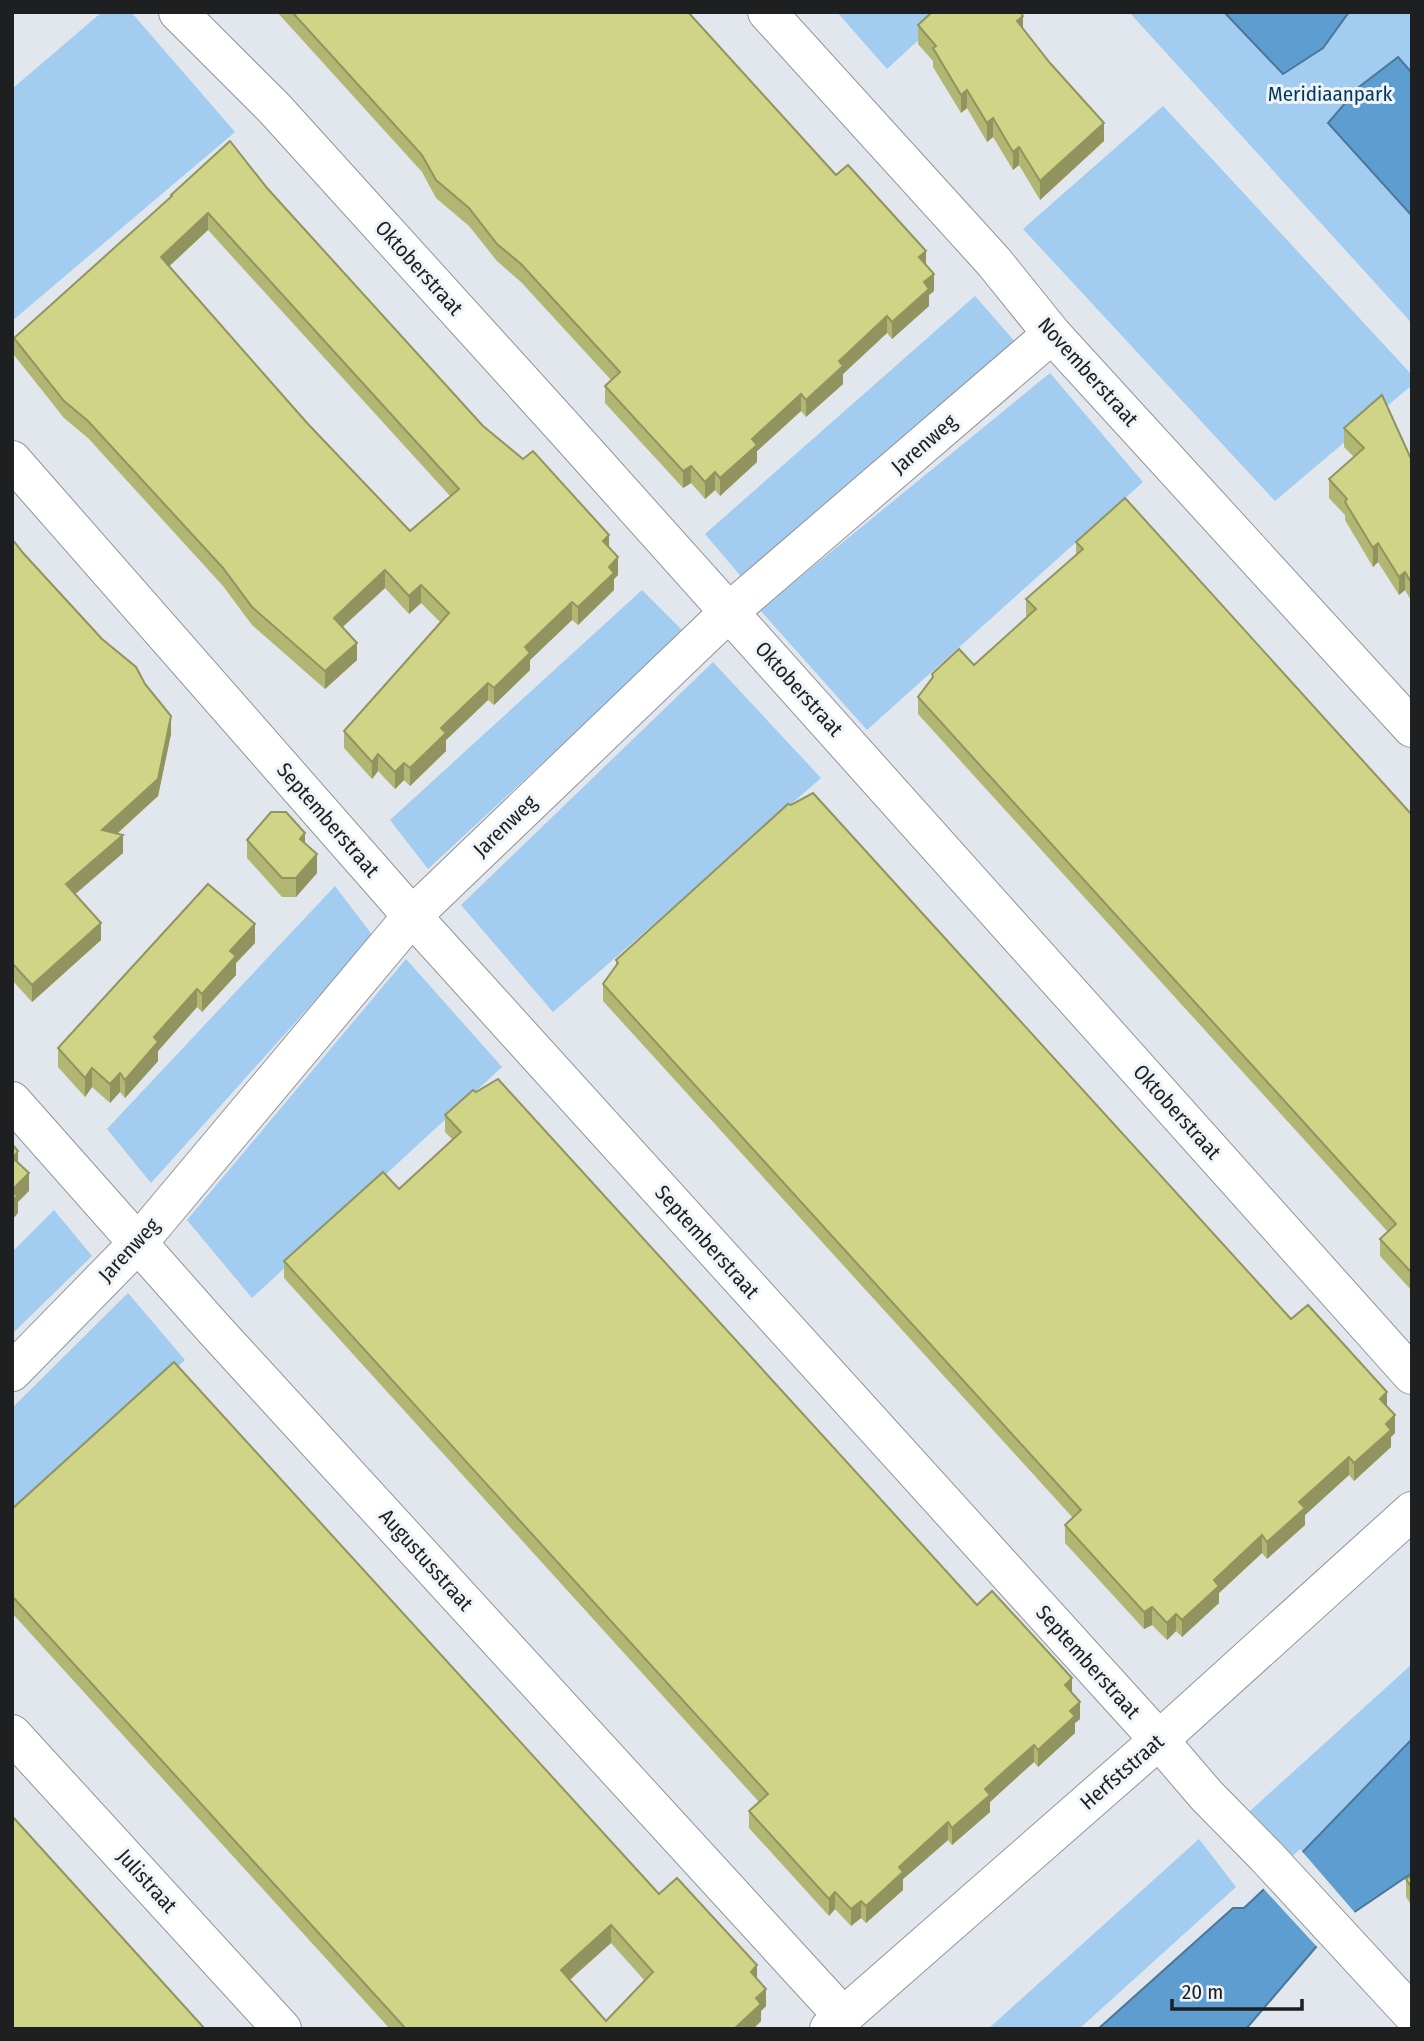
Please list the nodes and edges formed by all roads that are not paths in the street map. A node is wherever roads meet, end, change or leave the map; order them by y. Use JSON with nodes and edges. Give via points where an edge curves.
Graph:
{"nodes":[{"id":1,"x":178,"y":12,"type":"edge"},
{"id":2,"x":767,"y":12,"type":"edge"},
{"id":3,"x":1052,"y":334,"type":"junction"},
{"id":4,"x":12,"y":460,"type":"edge"},
{"id":5,"x":730,"y":611,"type":"junction"},
{"id":6,"x":1412,"y":728,"type":"edge"},
{"id":7,"x":412,"y":916,"type":"junction"},
{"id":8,"x":12,"y":1101,"type":"edge"},
{"id":9,"x":138,"y":1243,"type":"junction"},
{"id":10,"x":12,"y":1372,"type":"edge"},
{"id":11,"x":1412,"y":1375,"type":"edge"},
{"id":12,"x":1412,"y":1511,"type":"edge"},
{"id":13,"x":12,"y":1734,"type":"edge"},
{"id":14,"x":1159,"y":1740,"type":"junction"},
{"id":15,"x":1412,"y":2014,"type":"edge"},
{"id":16,"x":836,"y":2023,"type":"edge"},
{"id":17,"x":282,"y":2029,"type":"edge"}],
"edges":[{"from":1,"to":5,"type":"street","name":"Oktoberstraat","via":[[275,108]]},
{"from":2,"to":3,"type":"street","name":"Novemberstraat","via":[[994,262]]},
{"from":3,"to":5,"type":"street","name":"Jarenweg"},
{"from":3,"to":6,"type":"street","name":"Novemberstraat"},
{"from":4,"to":7,"type":"street","name":"Septemberstraat"},
{"from":5,"to":7,"type":"street","name":"Jarenweg"},
{"from":5,"to":11,"type":"street","name":"Oktoberstraat"},
{"from":7,"to":9,"type":"street","name":"Jarenweg"},
{"from":7,"to":14,"type":"street","name":"Septemberstraat"},
{"from":8,"to":9,"type":"street","name":"Augustusstraat"},
{"from":9,"to":10,"type":"street","name":"Jarenweg"},
{"from":9,"to":16,"type":"street","name":"Augustusstraat"},
{"from":12,"to":14,"type":"street","name":"Herfststraat"},
{"from":13,"to":17,"type":"street","name":"Julistraat"},
{"from":14,"to":15,"type":"street","name":"Septemberstraat"},
{"from":14,"to":16,"type":"street","name":"Herfststraat"}]}
